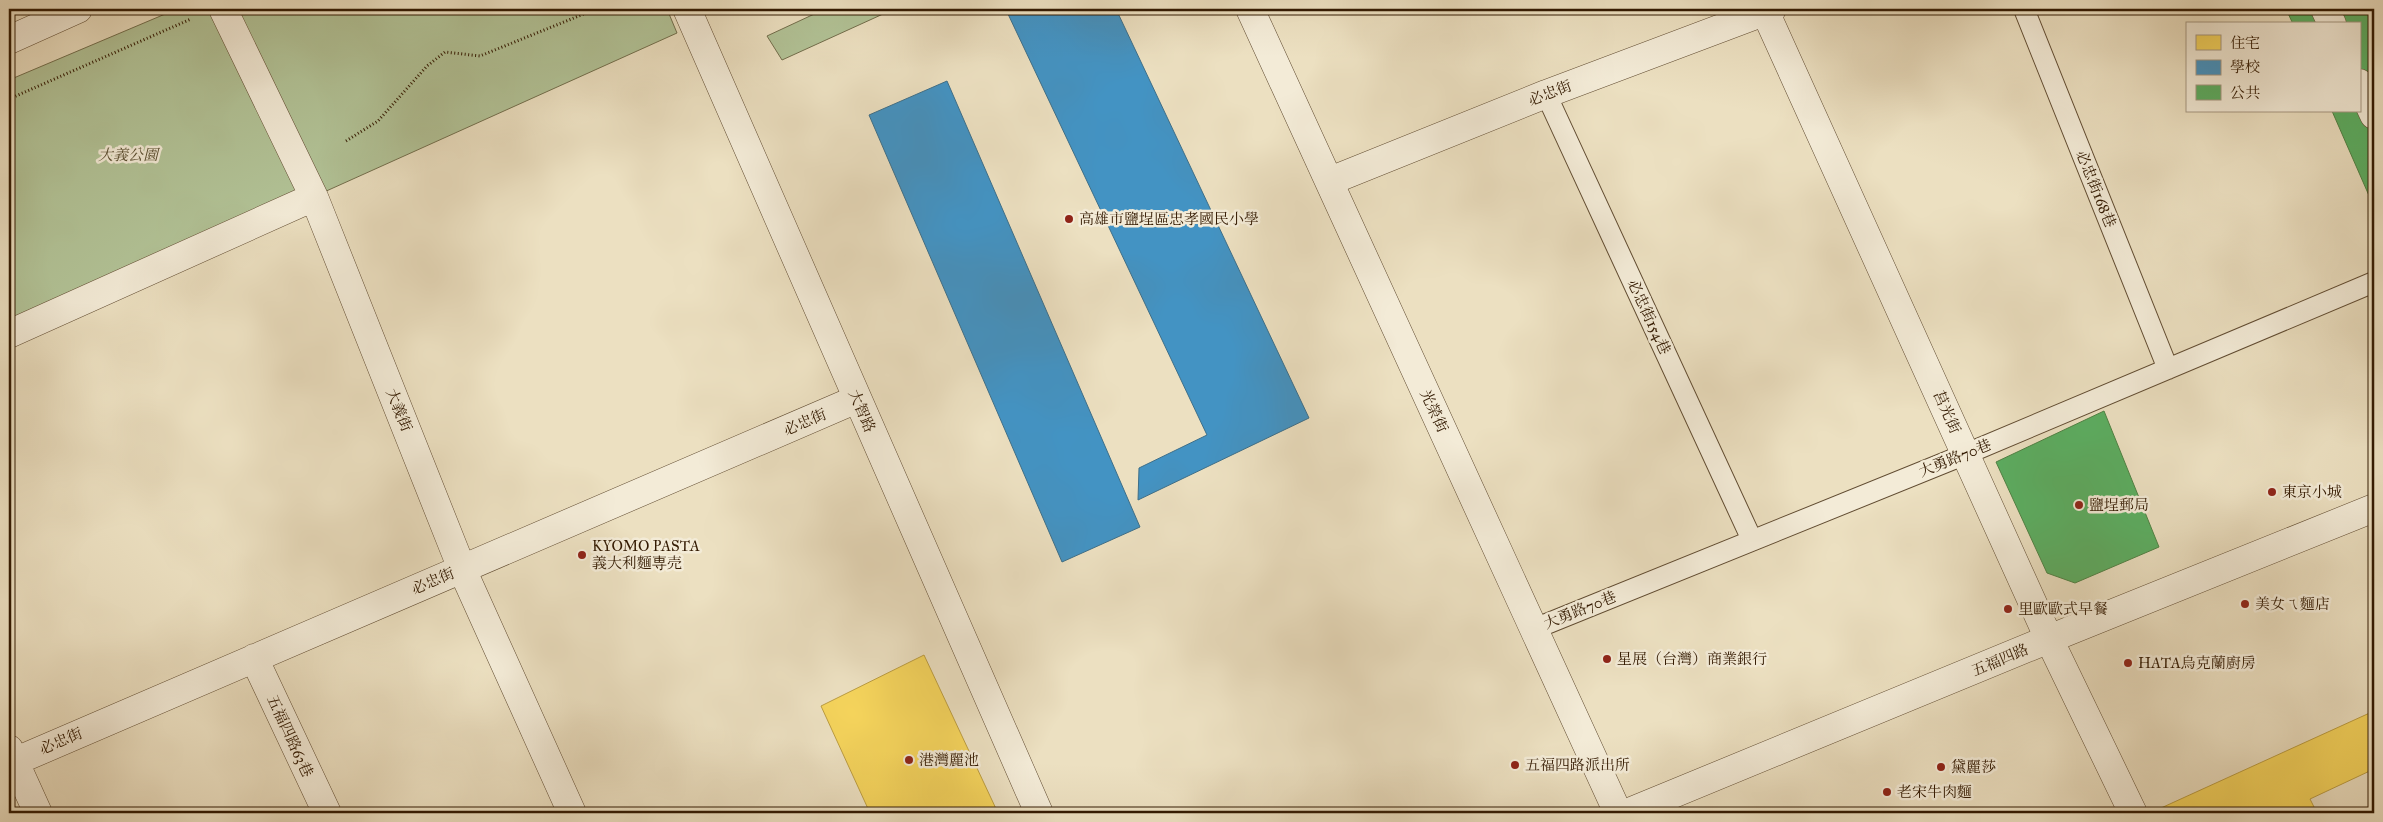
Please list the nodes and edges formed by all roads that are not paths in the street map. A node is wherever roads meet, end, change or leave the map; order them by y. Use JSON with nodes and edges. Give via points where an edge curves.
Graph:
{"nodes":[{"id":1,"x":78,"y":9,"type":"edge"},
{"id":2,"x":223,"y":9,"type":"edge"},
{"id":3,"x":687,"y":9,"type":"edge"},
{"id":4,"x":1250,"y":9,"type":"edge"},
{"id":5,"x":2024,"y":9,"type":"edge"},
{"id":6,"x":2324,"y":9,"type":"edge"},
{"id":7,"x":1767,"y":10,"type":"edge"},
{"id":8,"x":2331,"y":22,"type":"edge"},
{"id":9,"x":9,"y":40,"type":"edge"},
{"id":10,"x":2360,"y":85,"type":"edge"},
{"id":11,"x":1546,"y":94,"type":"junction"},
{"id":12,"x":2374,"y":115,"type":"edge"},
{"id":13,"x":1330,"y":181,"type":"junction"},
{"id":14,"x":314,"y":197,"type":"junction"},
{"id":15,"x":2374,"y":282,"type":"edge"},
{"id":16,"x":9,"y":334,"type":"edge"},
{"id":17,"x":2168,"y":369,"type":"junction"},
{"id":18,"x":857,"y":399,"type":"junction"},
{"id":19,"x":1966,"y":454,"type":"junction"},
{"id":20,"x":2374,"y":508,"type":"edge"},
{"id":21,"x":1752,"y":540,"type":"junction"},
{"id":22,"x":462,"y":569,"type":"junction"},
{"id":23,"x":1534,"y":629,"type":"junction"},
{"id":24,"x":2049,"y":639,"type":"junction"},
{"id":25,"x":254,"y":658,"type":"junction"},
{"id":26,"x":11,"y":758,"type":"edge"},
{"id":27,"x":38,"y":813,"type":"edge"},
{"id":28,"x":327,"y":813,"type":"edge"},
{"id":29,"x":572,"y":813,"type":"edge"},
{"id":30,"x":1039,"y":813,"type":"edge"},
{"id":31,"x":1618,"y":813,"type":"edge"},
{"id":32,"x":1627,"y":813,"type":"edge"},
{"id":33,"x":2132,"y":813,"type":"edge"}],
"edges":[{"from":1,"to":9,"type":"street"},
{"from":2,"to":14,"type":"street","name":"大義街"},
{"from":3,"to":18,"type":"street","name":"大智路"},
{"from":4,"to":13,"type":"street","name":"光榮街"},
{"from":5,"to":17,"type":"lane","name":"必忠街168巷"},
{"from":6,"to":8,"type":"street"},
{"from":7,"to":11,"type":"street","name":"必忠街"},
{"from":7,"to":19,"type":"street","name":"莒光街"},
{"from":10,"to":12,"type":"street"},
{"from":11,"to":13,"type":"street","name":"必忠街"},
{"from":11,"to":21,"type":"lane","name":"必忠街154巷"},
{"from":13,"to":23,"type":"street","name":"光榮街"},
{"from":14,"to":16,"type":"street"},
{"from":14,"to":22,"type":"street","name":"大義街"},
{"from":15,"to":17,"type":"lane","name":"大勇路70巷"},
{"from":17,"to":19,"type":"lane","name":"大勇路70巷"},
{"from":18,"to":22,"type":"street","name":"必忠街"},
{"from":18,"to":30,"type":"street","name":"大智路"},
{"from":19,"to":21,"type":"lane","name":"大勇路70巷"},
{"from":19,"to":24,"type":"street","name":"莒光街"},
{"from":20,"to":24,"type":"street","name":"五福四路"},
{"from":21,"to":23,"type":"lane","name":"大勇路70巷"},
{"from":22,"to":25,"type":"street","name":"必忠街"},
{"from":22,"to":29,"type":"street","name":"大義街"},
{"from":23,"to":31,"type":"street","name":"光榮街"},
{"from":24,"to":32,"type":"street","name":"五福四路"},
{"from":24,"to":33,"type":"street","name":"莒光街"},
{"from":25,"to":26,"type":"street","name":"必忠街"},
{"from":25,"to":28,"type":"street","name":"五福四路63巷"},
{"from":26,"to":27,"type":"street"}]}
